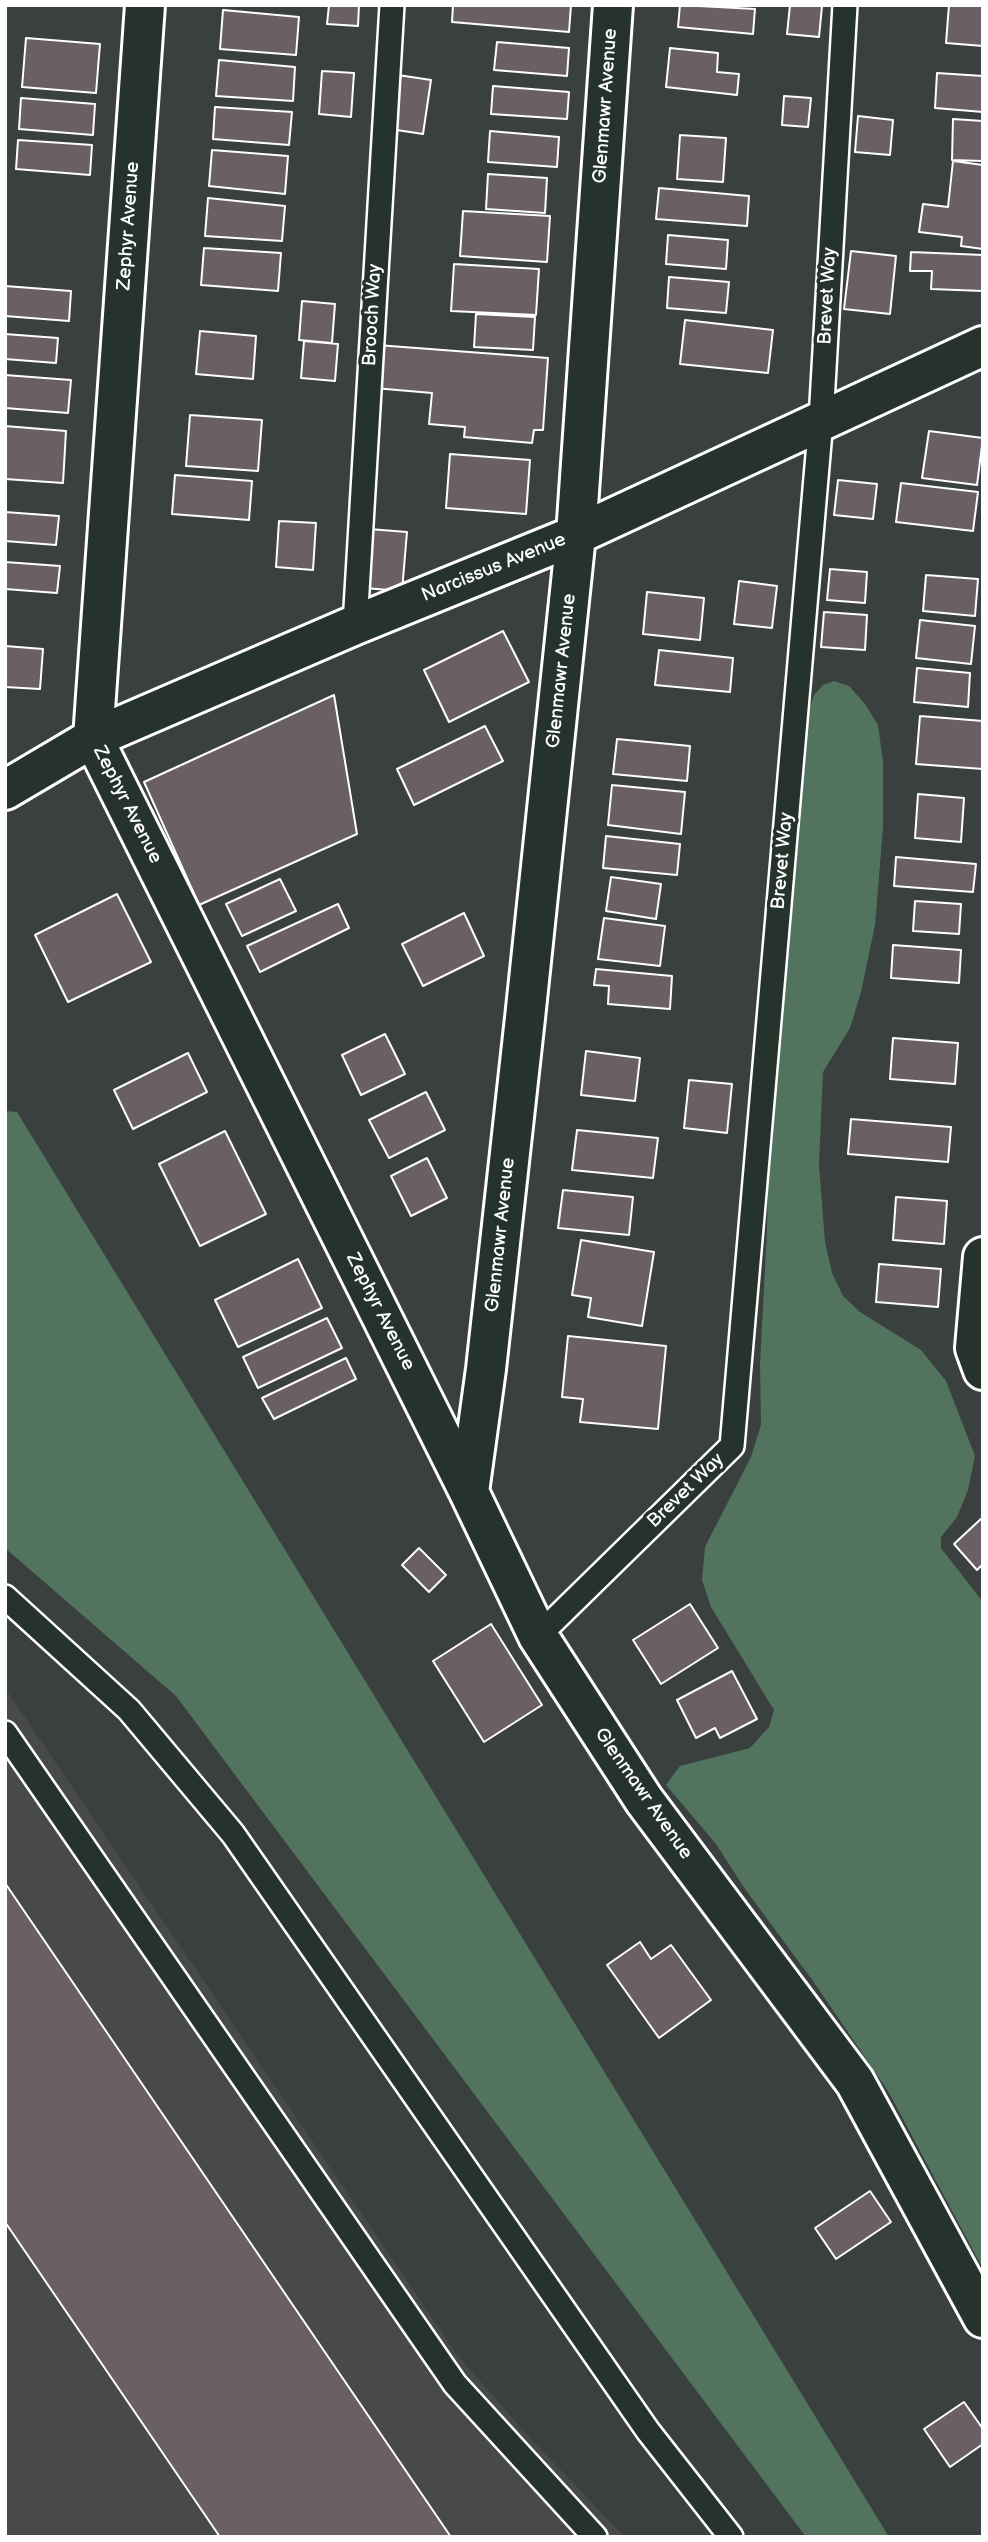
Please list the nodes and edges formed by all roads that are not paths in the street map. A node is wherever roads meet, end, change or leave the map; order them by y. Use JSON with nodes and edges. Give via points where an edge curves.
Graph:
{"nodes":[{"id":1,"x":145,"y":5,"type":"edge"},
{"id":2,"x":392,"y":5,"type":"edge"},
{"id":3,"x":613,"y":5,"type":"edge"},
{"id":4,"x":845,"y":5,"type":"edge"},
{"id":5,"x":983,"y":346,"type":"edge"},
{"id":6,"x":821,"y":420,"type":"junction"},
{"id":7,"x":576,"y":535,"type":"junction"},
{"id":8,"x":355,"y":625,"type":"junction"},
{"id":9,"x":93,"y":738,"type":"junction"},
{"id":10,"x":5,"y":790,"type":"edge"},
{"id":11,"x":983,"y":1257,"type":"edge"},
{"id":12,"x":983,"y":1370,"type":"edge"},
{"id":13,"x":469,"y":1492,"type":"junction"},
{"id":14,"x":5,"y":1597,"type":"edge"},
{"id":15,"x":538,"y":1636,"type":"junction"},
{"id":16,"x":5,"y":1734,"type":"edge"},
{"id":17,"x":983,"y":2318,"type":"edge"},
{"id":18,"x":595,"y":2537,"type":"edge"},
{"id":19,"x":731,"y":2537,"type":"edge"}],
"edges":[{"from":1,"to":9,"type":"street","name":"Zephyr Avenue"},
{"from":2,"to":8,"type":"lane","name":"Brooch Way"},
{"from":3,"to":7,"type":"street","name":"Glenmawr Avenue"},
{"from":4,"to":6,"type":"lane","name":"Brevet Way"},
{"from":5,"to":6,"type":"street","name":"Narcissus Avenue"},
{"from":6,"to":7,"type":"street","name":"Narcissus Avenue"},
{"from":6,"to":15,"type":"lane","name":"Brevet Way","via":[[732,1446]]},
{"from":7,"to":8,"type":"street","name":"Narcissus Avenue"},
{"from":7,"to":13,"type":"street","name":"Glenmawr Avenue"},
{"from":8,"to":9,"type":"street","name":"Narcissus Avenue"},
{"from":9,"to":10,"type":"street","name":"Narcissus Avenue"},
{"from":9,"to":13,"type":"street","name":"Zephyr Avenue"},
{"from":11,"to":12,"type":"street","via":[[975,1348]]},
{"from":13,"to":15,"type":"street","name":"Glenmawr Avenue"},
{"from":14,"to":19,"type":"lane","via":[[129,1710],[233,1834],[648,2431]]},
{"from":15,"to":17,"type":"street","name":"Glenmawr Avenue","via":[[644,1800],[855,2082]]},
{"from":16,"to":18,"type":"lane","via":[[455,2384]]}]}
